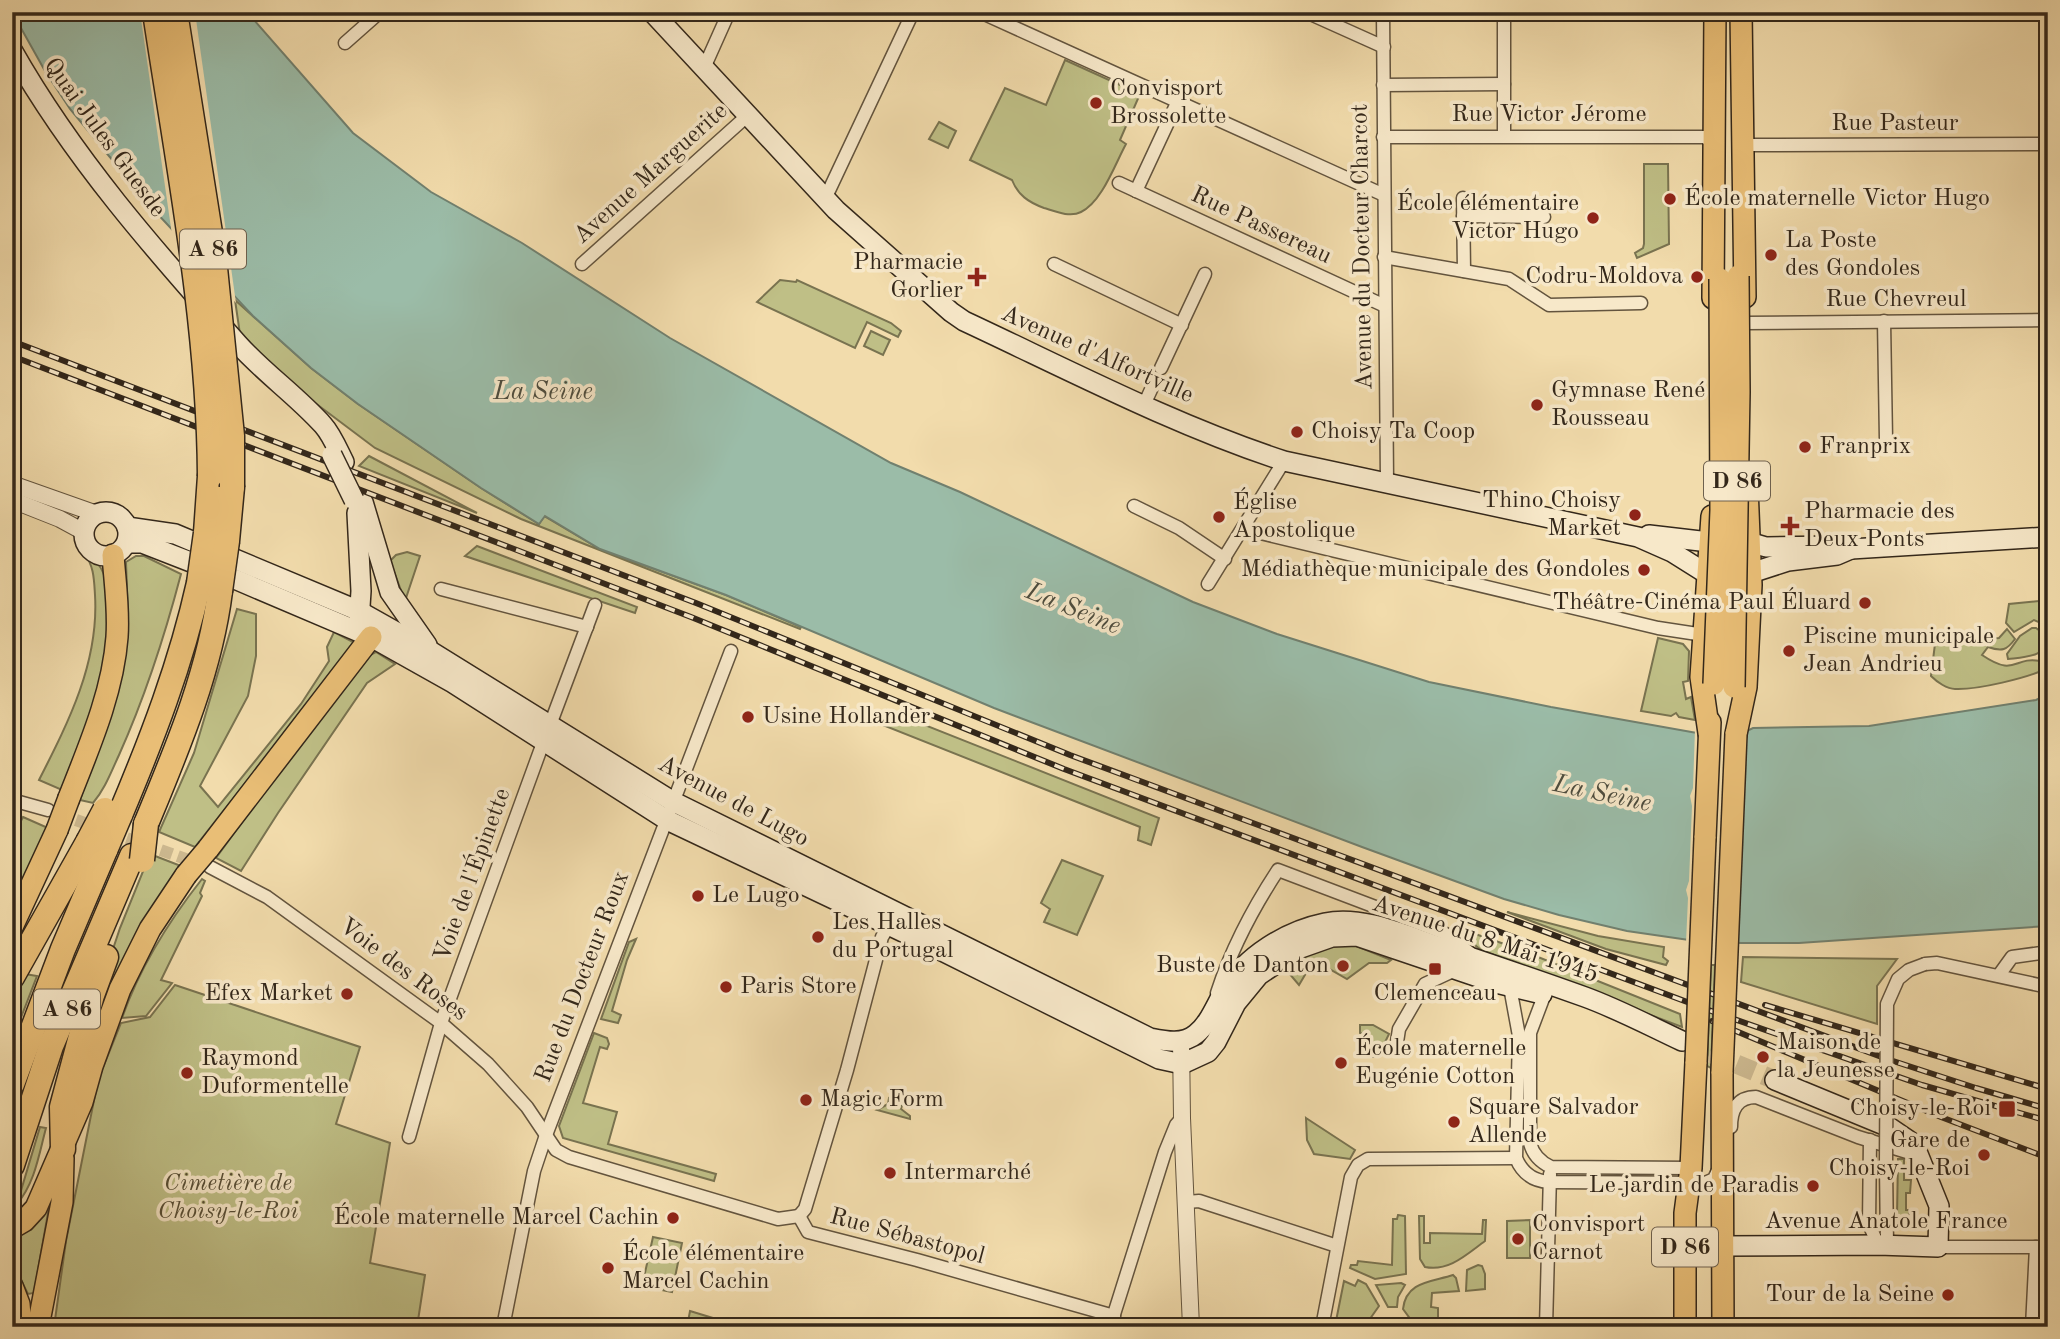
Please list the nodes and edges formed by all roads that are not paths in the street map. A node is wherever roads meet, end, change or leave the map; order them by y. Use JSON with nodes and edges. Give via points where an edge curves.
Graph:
{"nodes":[{"id":1,"x":155,"y":12,"type":"edge"},
{"id":2,"x":176,"y":12,"type":"edge"},
{"id":3,"x":380,"y":12,"type":"edge"},
{"id":4,"x":652,"y":12,"type":"edge"},
{"id":5,"x":729,"y":12,"type":"edge"},
{"id":6,"x":913,"y":12,"type":"edge"},
{"id":7,"x":980,"y":12,"type":"edge"},
{"id":8,"x":1306,"y":12,"type":"edge"},
{"id":9,"x":1383,"y":12,"type":"edge"},
{"id":10,"x":1504,"y":12,"type":"edge"},
{"id":11,"x":1715,"y":12,"type":"edge"},
{"id":12,"x":1741,"y":12,"type":"edge"},
{"id":13,"x":345,"y":43,"type":"dead end"},
{"id":14,"x":1384,"y":47,"type":"junction"},
{"id":15,"x":12,"y":50,"type":"edge"},
{"id":16,"x":704,"y":68,"type":"junction"},
{"id":17,"x":12,"y":71,"type":"edge"},
{"id":18,"x":1504,"y":84,"type":"junction"},
{"id":19,"x":1383,"y":85,"type":"junction"},
{"id":20,"x":1177,"y":103,"type":"junction"},
{"id":21,"x":747,"y":116,"type":"junction"},
{"id":22,"x":1504,"y":136,"type":"junction"},
{"id":23,"x":1383,"y":137,"type":"junction"},
{"id":24,"x":1743,"y":140,"type":"junction"},
{"id":25,"x":1713,"y":142,"type":"junction"},
{"id":26,"x":2048,"y":144,"type":"edge"},
{"id":27,"x":1119,"y":183,"type":"dead end"},
{"id":28,"x":1136,"y":191,"type":"junction"},
{"id":29,"x":1384,"y":195,"type":"junction"},
{"id":30,"x":1463,"y":198,"type":"dead end"},
{"id":31,"x":825,"y":199,"type":"junction"},
{"id":32,"x":1463,"y":216,"type":"junction"},
{"id":33,"x":1544,"y":217,"type":"dead end"},
{"id":34,"x":1714,"y":225,"type":"junction"},
{"id":35,"x":1744,"y":236,"type":"junction"},
{"id":36,"x":1384,"y":257,"type":"junction"},
{"id":37,"x":582,"y":264,"type":"dead end"},
{"id":38,"x":1054,"y":264,"type":"dead end"},
{"id":39,"x":1464,"y":271,"type":"junction"},
{"id":40,"x":1205,"y":274,"type":"dead end"},
{"id":41,"x":1729,"y":278,"type":"junction"},
{"id":42,"x":1641,"y":303,"type":"dead end"},
{"id":43,"x":1385,"y":306,"type":"junction"},
{"id":44,"x":2048,"y":320,"type":"edge"},
{"id":45,"x":1884,"y":321,"type":"junction"},
{"id":46,"x":1745,"y":323,"type":"junction"},
{"id":47,"x":1182,"y":325,"type":"junction"},
{"id":48,"x":1161,"y":368,"type":"dead end"},
{"id":49,"x":1154,"y":383,"type":"dead end"},
{"id":50,"x":1144,"y":405,"type":"junction"},
{"id":51,"x":1886,"y":440,"type":"dead end"},
{"id":52,"x":338,"y":459,"type":"junction"},
{"id":53,"x":1284,"y":461,"type":"junction"},
{"id":54,"x":221,"y":482,"type":"junction"},
{"id":55,"x":1387,"y":482,"type":"junction"},
{"id":56,"x":12,"y":484,"type":"edge"},
{"id":57,"x":12,"y":500,"type":"edge"},
{"id":58,"x":358,"y":501,"type":"junction"},
{"id":59,"x":1134,"y":506,"type":"dead end"},
{"id":60,"x":97,"y":514,"type":"junction"},
{"id":61,"x":1244,"y":529,"type":"junction"},
{"id":62,"x":84,"y":532,"type":"junction"},
{"id":63,"x":1638,"y":537,"type":"junction"},
{"id":64,"x":2048,"y":537,"type":"edge"},
{"id":65,"x":122,"y":542,"type":"junction"},
{"id":66,"x":1709,"y":542,"type":"junction"},
{"id":67,"x":1749,"y":542,"type":"junction"},
{"id":68,"x":1852,"y":549,"type":"junction"},
{"id":69,"x":1225,"y":559,"type":"junction"},
{"id":70,"x":1751,"y":573,"type":"junction"},
{"id":71,"x":1707,"y":574,"type":"junction"},
{"id":72,"x":219,"y":584,"type":"junction"},
{"id":73,"x":1208,"y":584,"type":"dead end"},
{"id":74,"x":441,"y":589,"type":"dead end"},
{"id":75,"x":390,"y":592,"type":"junction"},
{"id":76,"x":594,"y":605,"type":"dead end"},
{"id":77,"x":367,"y":625,"type":"junction"},
{"id":78,"x":587,"y":626,"type":"junction"},
{"id":79,"x":1704,"y":635,"type":"junction"},
{"id":80,"x":731,"y":651,"type":"dead end"},
{"id":81,"x":432,"y":652,"type":"junction"},
{"id":82,"x":547,"y":732,"type":"junction"},
{"id":83,"x":1709,"y":733,"type":"junction"},
{"id":84,"x":1736,"y":734,"type":"junction"},
{"id":85,"x":12,"y":800,"type":"edge"},
{"id":86,"x":669,"y":811,"type":"junction"},
{"id":87,"x":52,"y":820,"type":"junction"},
{"id":88,"x":97,"y":845,"type":"junction"},
{"id":89,"x":137,"y":858,"type":"junction"},
{"id":90,"x":209,"y":858,"type":"junction"},
{"id":91,"x":889,"y":926,"type":"junction"},
{"id":92,"x":12,"y":927,"type":"edge"},
{"id":93,"x":2048,"y":952,"type":"edge"},
{"id":94,"x":1421,"y":957,"type":"junction"},
{"id":95,"x":1478,"y":960,"type":"junction"},
{"id":96,"x":1455,"y":970,"type":"junction"},
{"id":97,"x":1998,"y":975,"type":"junction"},
{"id":98,"x":12,"y":977,"type":"edge"},
{"id":99,"x":1512,"y":980,"type":"junction"},
{"id":100,"x":1425,"y":984,"type":"junction"},
{"id":101,"x":2048,"y":987,"type":"edge"},
{"id":102,"x":1547,"y":990,"type":"junction"},
{"id":103,"x":1208,"y":1020,"type":"junction"},
{"id":104,"x":441,"y":1023,"type":"junction"},
{"id":105,"x":1181,"y":1041,"type":"junction"},
{"id":106,"x":1682,"y":1041,"type":"tunnel mouth"},
{"id":107,"x":1398,"y":1042,"type":"dead end"},
{"id":108,"x":1189,"y":1062,"type":"junction"},
{"id":109,"x":1775,"y":1080,"type":"tunnel mouth"},
{"id":110,"x":12,"y":1084,"type":"edge"},
{"id":111,"x":1182,"y":1118,"type":"junction"},
{"id":112,"x":546,"y":1135,"type":"junction"},
{"id":113,"x":409,"y":1137,"type":"dead end"},
{"id":114,"x":1870,"y":1140,"type":"junction"},
{"id":115,"x":63,"y":1149,"type":"junction"},
{"id":116,"x":1920,"y":1156,"type":"junction"},
{"id":117,"x":1516,"y":1158,"type":"junction"},
{"id":118,"x":1723,"y":1159,"type":"junction"},
{"id":119,"x":12,"y":1165,"type":"edge"},
{"id":120,"x":1551,"y":1167,"type":"junction"},
{"id":121,"x":1690,"y":1176,"type":"junction"},
{"id":122,"x":1549,"y":1182,"type":"junction"},
{"id":123,"x":1187,"y":1202,"type":"junction"},
{"id":124,"x":799,"y":1216,"type":"junction"},
{"id":125,"x":12,"y":1228,"type":"edge"},
{"id":126,"x":1724,"y":1240,"type":"junction"},
{"id":127,"x":1883,"y":1245,"type":"junction"},
{"id":128,"x":1338,"y":1246,"type":"junction"},
{"id":129,"x":1938,"y":1247,"type":"junction"},
{"id":130,"x":2042,"y":1247,"type":"edge"},
{"id":131,"x":12,"y":1286,"type":"edge"},
{"id":132,"x":1112,"y":1321,"type":"edge"},
{"id":133,"x":21,"y":1327,"type":"edge"},
{"id":134,"x":38,"y":1327,"type":"edge"},
{"id":135,"x":503,"y":1327,"type":"edge"},
{"id":136,"x":1191,"y":1327,"type":"edge"},
{"id":137,"x":1322,"y":1327,"type":"edge"},
{"id":138,"x":1546,"y":1327,"type":"edge"},
{"id":139,"x":1685,"y":1327,"type":"edge"},
{"id":140,"x":1723,"y":1327,"type":"edge"},
{"id":141,"x":2032,"y":1327,"type":"edge"}],
"edges":[{"from":1,"to":54,"type":"highway","number":"A 86","bridge":true},
{"from":2,"to":54,"type":"highway","number":"A 86","bridge":true,"via":[[214,258],[232,436]]},
{"from":3,"to":13,"type":"street"},
{"from":4,"to":16,"type":"main road","name":"Avenue d'Alfortville"},
{"from":5,"to":16,"type":"street"},
{"from":6,"to":31,"type":"street"},
{"from":7,"to":20,"type":"street"},
{"from":8,"to":14,"type":"street"},
{"from":9,"to":14,"type":"street","name":"Avenue du Docteur Charcot"},
{"from":10,"to":18,"type":"street"},
{"from":11,"to":25,"type":"main road","number":"D 86"},
{"from":12,"to":24,"type":"main road","number":"D 86"},
{"from":14,"to":19,"type":"street","name":"Avenue du Docteur Charcot"},
{"from":15,"to":52,"type":"main road","name":"Quai Jules Guesde","via":[[78,151],[162,258],[250,357],[324,426]]},
{"from":16,"to":21,"type":"main road","name":"Avenue d'Alfortville"},
{"from":17,"to":52,"type":"main road","name":"Quai Jules Guesde","via":[[67,154],[145,256],[242,367],[319,432]]},
{"from":18,"to":19,"type":"street"},
{"from":18,"to":22,"type":"street"},
{"from":19,"to":23,"type":"street","name":"Avenue du Docteur Charcot"},
{"from":20,"to":28,"type":"street"},
{"from":20,"to":29,"type":"street"},
{"from":21,"to":31,"type":"main road","name":"Avenue d'Alfortville"},
{"from":21,"to":37,"type":"street","name":"Avenue Marguerite"},
{"from":22,"to":23,"type":"street","name":"Rue Victor Jérome"},
{"from":22,"to":25,"type":"street","name":"Rue Victor Jérome","via":[[1704,136]]},
{"from":23,"to":29,"type":"street","name":"Avenue du Docteur Charcot"},
{"from":24,"to":26,"type":"street","name":"Rue Pasteur","via":[[1751,145]]},
{"from":24,"to":35,"type":"main road","number":"D 86"},
{"from":25,"to":34,"type":"main road","number":"D 86"},
{"from":27,"to":28,"type":"street","name":"Rue Passereau"},
{"from":28,"to":43,"type":"street","name":"Rue Passereau"},
{"from":29,"to":36,"type":"street","name":"Avenue du Docteur Charcot"},
{"from":30,"to":32,"type":"street"},
{"from":31,"to":50,"type":"main road","name":"Avenue d'Alfortville","via":[[964,321]]},
{"from":32,"to":33,"type":"street"},
{"from":32,"to":39,"type":"street"},
{"from":34,"to":41,"type":"main road","number":"D 86"},
{"from":34,"to":66,"type":"main road","number":"D 86","via":[[1714,461]]},
{"from":35,"to":41,"type":"main road","number":"D 86"},
{"from":35,"to":46,"type":"main road","number":"D 86"},
{"from":36,"to":39,"type":"street"},
{"from":36,"to":43,"type":"street","name":"Avenue du Docteur Charcot"},
{"from":38,"to":47,"type":"street"},
{"from":39,"to":42,"type":"street","via":[[1509,279],[1549,305]]},
{"from":40,"to":47,"type":"street"},
{"from":41,"to":83,"type":"main road","number":"D 86","bridge":true,"via":[[1720,569]]},
{"from":41,"to":84,"type":"main road","number":"D 86","bridge":true,"via":[[1738,439]]},
{"from":43,"to":55,"type":"street","name":"Avenue du Docteur Charcot"},
{"from":44,"to":45,"type":"street","name":"Rue Chevreul"},
{"from":45,"to":46,"type":"street","name":"Rue Chevreul"},
{"from":45,"to":51,"type":"street"},
{"from":46,"to":67,"type":"main road","number":"D 86"},
{"from":47,"to":48,"type":"street"},
{"from":49,"to":50,"type":"street"},
{"from":50,"to":53,"type":"main road","name":"Avenue d'Alfortville"},
{"from":52,"to":58,"type":"main road","name":"Quai Jules Guesde","bridge":true},
{"from":53,"to":55,"type":"main road","name":"Avenue d'Alfortville"},
{"from":53,"to":61,"type":"street"},
{"from":54,"to":72,"type":"highway","number":"A 86","bridge":true},
{"from":55,"to":63,"type":"main road","name":"Avenue d'Alfortville"},
{"from":56,"to":60,"type":"street"},
{"from":57,"to":62,"type":"street"},
{"from":58,"to":75,"type":"main road","name":"Quai Jules Guesde"},
{"from":58,"to":77,"type":"main road","name":"Quai Jules Guesde","via":[[361,591]]},
{"from":59,"to":69,"type":"street","via":[[1180,528]]},
{"from":60,"to":62,"type":"main road"},
{"from":60,"to":65,"type":"main road","via":[[118,516]]},
{"from":61,"to":69,"type":"street"},
{"from":61,"to":79,"type":"street","via":[[1658,628]]},
{"from":62,"to":65,"type":"main road","via":[[93,551],[106,556]]},
{"from":63,"to":66,"type":"main road","name":"Avenue d'Alfortville"},
{"from":63,"to":71,"type":"main road","name":"Avenue d'Alfortville"},
{"from":64,"to":68,"type":"main road"},
{"from":65,"to":72,"type":"main road","name":"Avenue de Lugo","via":[[142,543]]},
{"from":65,"to":77,"type":"main road","name":"Avenue de Lugo","via":[[175,534],[244,561]]},
{"from":65,"to":87,"type":"main road","bridge":true,"via":[[113,668],[69,798]]},
{"from":66,"to":67,"type":"main road","name":"Avenue d'Alfortville"},
{"from":66,"to":71,"type":"main road","number":"D 86"},
{"from":67,"to":68,"type":"main road","name":"Avenue d'Alfortville","via":[[1766,547]]},
{"from":67,"to":70,"type":"main road","number":"D 86"},
{"from":68,"to":70,"type":"main road"},
{"from":69,"to":73,"type":"street"},
{"from":70,"to":71,"type":"main road"},
{"from":70,"to":84,"type":"main road","number":"D 86","via":[[1746,687]]},
{"from":71,"to":79,"type":"main road","number":"D 86"},
{"from":72,"to":77,"type":"main road","name":"Avenue de Lugo"},
{"from":72,"to":88,"type":"highway","number":"A 86","bridge":true,"via":[[188,630],[174,678],[147,719]]},
{"from":72,"to":89,"type":"highway","number":"A 86","bridge":true,"via":[[210,643],[195,695]]},
{"from":74,"to":78,"type":"street"},
{"from":75,"to":77,"type":"main road"},
{"from":75,"to":81,"type":"main road","name":"Quai Jules Guesde"},
{"from":76,"to":78,"type":"street","name":"Voie de l'Épinette"},
{"from":77,"to":81,"type":"main road","name":"Avenue de Lugo"},
{"from":77,"to":82,"type":"main road","name":"Avenue de Lugo"},
{"from":77,"to":90,"type":"main road"},
{"from":78,"to":82,"type":"street","name":"Voie de l'Épinette"},
{"from":79,"to":83,"type":"main road","number":"D 86","via":[[1702,684]]},
{"from":80,"to":86,"type":"street","name":"Rue du Docteur Roux"},
{"from":81,"to":82,"type":"main road","name":"Avenue de Lugo"},
{"from":82,"to":86,"type":"main road","name":"Avenue de Lugo"},
{"from":82,"to":104,"type":"street","name":"Voie de l'Épinette"},
{"from":83,"to":121,"type":"main road","number":"D 86","bridge":true},
{"from":84,"to":118,"type":"main road","number":"D 86","bridge":true,"via":[[1722,1072]]},
{"from":85,"to":87,"type":"street"},
{"from":86,"to":91,"type":"main road","name":"Avenue de Lugo"},
{"from":86,"to":105,"type":"main road","name":"Avenue de Lugo","via":[[1150,1038]]},
{"from":86,"to":112,"type":"street","name":"Rue du Docteur Roux"},
{"from":87,"to":92,"type":"main road"},
{"from":88,"to":98,"type":"highway"},
{"from":88,"to":110,"type":"highway","number":"A 86"},
{"from":89,"to":115,"type":"highway","via":[[68,1082],[62,1107]]},
{"from":89,"to":119,"type":"highway","number":"A 86","via":[[51,1046]]},
{"from":90,"to":104,"type":"street","name":"Voie des Roses"},
{"from":90,"to":115,"type":"main road","bridge":true,"via":[[186,875],[150,929],[104,1029]]},
{"from":91,"to":108,"type":"main road","name":"Avenue de Lugo","via":[[1159,1059]]},
{"from":91,"to":124,"type":"street","via":[[882,937],[808,1199]]},
{"from":93,"to":97,"type":"street","via":[[2012,957]]},
{"from":94,"to":96,"type":"main road","name":"Avenue du 8 Mai 1945"},
{"from":94,"to":100,"type":"street"},
{"from":94,"to":108,"type":"main road","name":"Avenue du 8 Mai 1945","via":[[1357,936],[1332,937],[1298,949],[1259,975],[1236,1003],[1208,1052]]},
{"from":95,"to":99,"type":"main road","name":"Avenue du 8 Mai 1945"},
{"from":95,"to":103,"type":"main road","name":"Avenue du 8 Mai 1945","via":[[1369,923],[1326,922],[1264,949],[1226,987]]},
{"from":95,"to":103,"type":"street","via":[[1444,933],[1278,870],[1225,970]]},
{"from":96,"to":99,"type":"main road","name":"Avenue du 8 Mai 1945"},
{"from":96,"to":100,"type":"street"},
{"from":97,"to":101,"type":"street"},
{"from":97,"to":127,"type":"street","bridge":true,"via":[[1925,964],[1898,979],[1887,1004]]},
{"from":99,"to":102,"type":"main road","name":"Avenue du 8 Mai 1945"},
{"from":99,"to":117,"type":"street","via":[[1519,1035]]},
{"from":100,"to":107,"type":"street","via":[[1399,1029]]},
{"from":102,"to":106,"type":"main road","name":"Avenue du 8 Mai 1945","via":[[1584,997]]},
{"from":102,"to":120,"type":"street","via":[[1530,1033],[1530,1143],[1537,1157]]},
{"from":103,"to":105,"type":"main road","via":[[1195,1035]]},
{"from":104,"to":112,"type":"street","name":"Voie des Roses","via":[[488,1064]]},
{"from":104,"to":113,"type":"street","name":"Voie de l'Épinette"},
{"from":105,"to":108,"type":"street"},
{"from":108,"to":111,"type":"street"},
{"from":109,"to":116,"type":"main road","via":[[1889,1127],[1914,1144]]},
{"from":111,"to":123,"type":"street"},
{"from":111,"to":132,"type":"street","via":[[1165,1152]]},
{"from":112,"to":124,"type":"street","name":"Rue Sébastopol","via":[[556,1150],[569,1157],[778,1219]]},
{"from":112,"to":135,"type":"street","name":"Rue du Docteur Roux","via":[[534,1171]]},
{"from":114,"to":116,"type":"street"},
{"from":114,"to":126,"type":"street","via":[[1756,1097],[1742,1099],[1731,1117],[1732,1221]]},
{"from":114,"to":127,"type":"street","via":[[1869,1224]]},
{"from":115,"to":125,"type":"main road","via":[[36,1208]]},
{"from":115,"to":134,"type":"main road","via":[[62,1202]]},
{"from":116,"to":129,"type":"main road","via":[[1939,1206]]},
{"from":117,"to":122,"type":"street","via":[[1530,1177]]},
{"from":117,"to":128,"type":"street","via":[[1367,1160],[1357,1165],[1351,1177]]},
{"from":118,"to":121,"type":"street","via":[[1714,1179],[1705,1183]]},
{"from":118,"to":126,"type":"main road","number":"D 86"},
{"from":120,"to":121,"type":"street"},
{"from":120,"to":122,"type":"street"},
{"from":121,"to":122,"type":"street"},
{"from":121,"to":139,"type":"main road","number":"D 86","via":[[1685,1213]]},
{"from":122,"to":138,"type":"street"},
{"from":123,"to":128,"type":"street","via":[[1199,1201]]},
{"from":123,"to":136,"type":"street"},
{"from":124,"to":132,"type":"street","name":"Rue Sébastopol","via":[[808,1233],[917,1260]]},
{"from":126,"to":127,"type":"main road","name":"Avenue Anatole France"},
{"from":126,"to":140,"type":"main road","number":"D 86"},
{"from":127,"to":129,"type":"main road","name":"Avenue Anatole France"},
{"from":128,"to":137,"type":"street"},
{"from":129,"to":130,"type":"street","name":"Avenue Anatole France"},
{"from":130,"to":141,"type":"street"},
{"from":131,"to":133,"type":"main road"}]}
